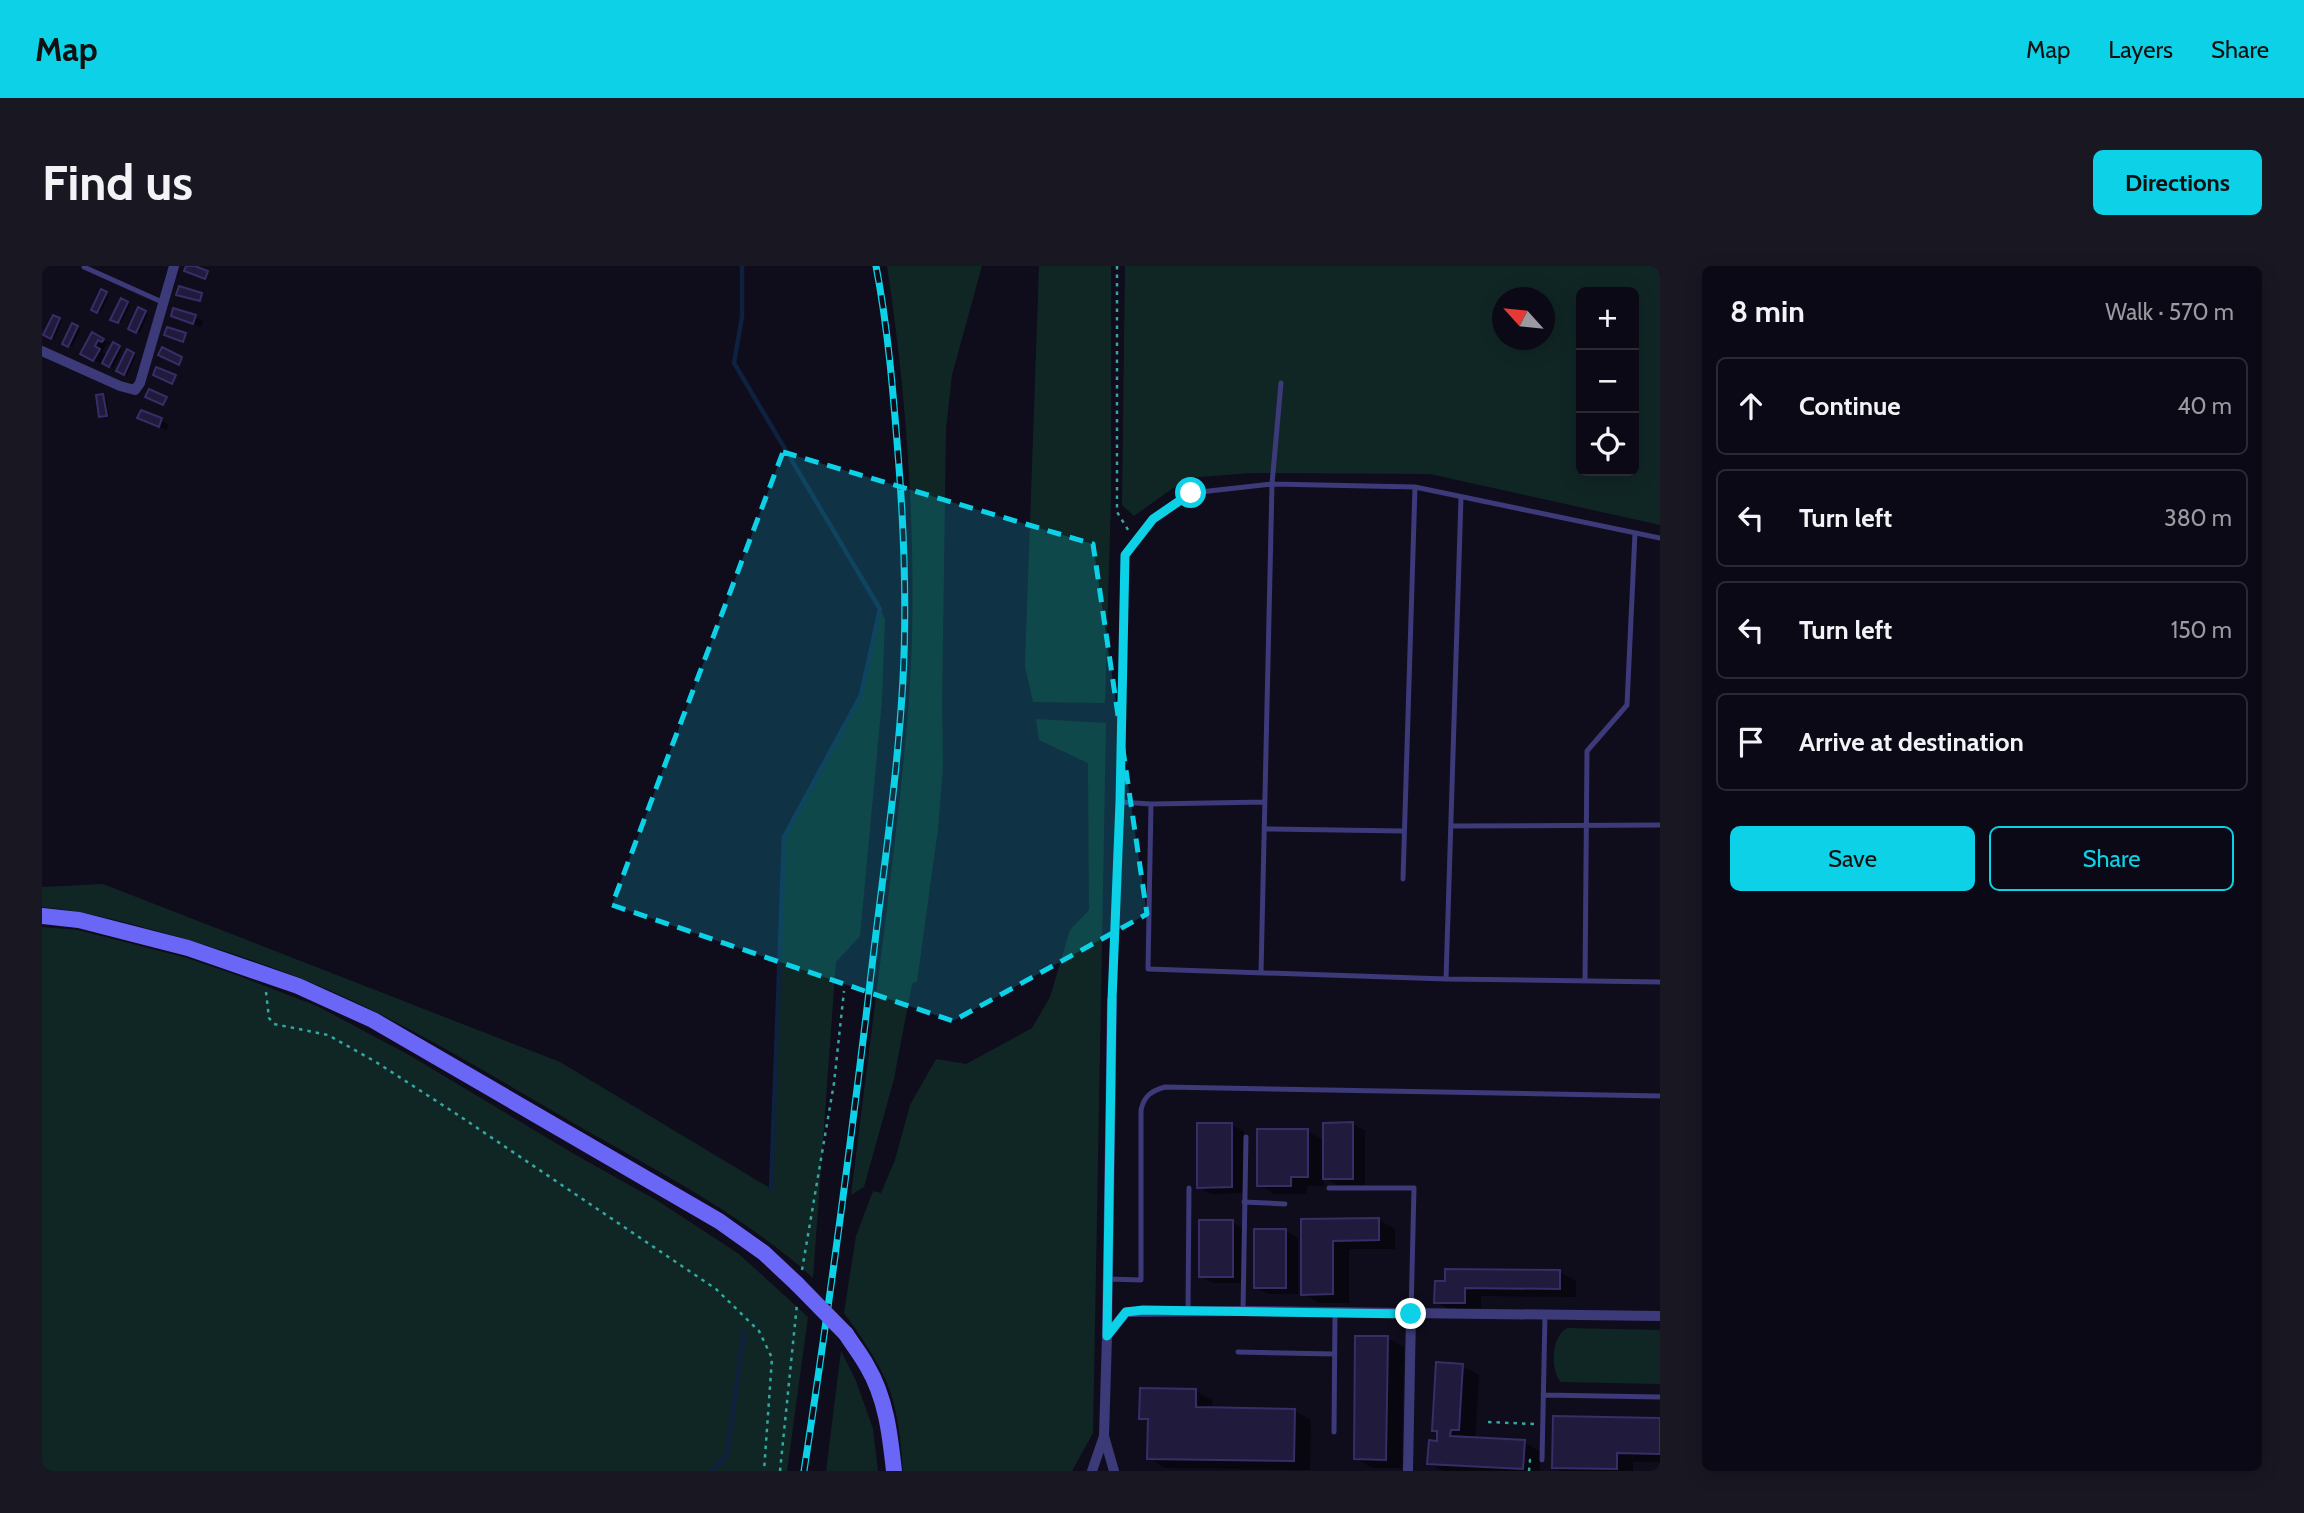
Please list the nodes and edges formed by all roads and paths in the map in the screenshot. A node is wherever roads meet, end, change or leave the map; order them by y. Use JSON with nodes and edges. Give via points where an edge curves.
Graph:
{"nodes":[{"id":1,"x":174,"y":266,"type":"edge"},
{"id":2,"x":1117,"y":266,"type":"edge"},
{"id":3,"x":84,"y":267,"type":"edge"},
{"id":4,"x":162,"y":302,"type":"junction"},
{"id":5,"x":42,"y":351,"type":"edge"},
{"id":6,"x":1281,"y":383,"type":"dead end"},
{"id":7,"x":1272,"y":484,"type":"junction"},
{"id":8,"x":1415,"y":487,"type":"junction"},
{"id":9,"x":1461,"y":497,"type":"junction"},
{"id":10,"x":1635,"y":533,"type":"junction"},
{"id":11,"x":1660,"y":538,"type":"edge"},
{"id":12,"x":1135,"y":542,"type":"junction"},
{"id":13,"x":1120,"y":802,"type":"junction"},
{"id":14,"x":1265,"y":802,"type":"junction"},
{"id":15,"x":1151,"y":804,"type":"junction"},
{"id":16,"x":1587,"y":825,"type":"junction"},
{"id":17,"x":1660,"y":825,"type":"edge"},
{"id":18,"x":1451,"y":826,"type":"junction"},
{"id":19,"x":1264,"y":829,"type":"junction"},
{"id":20,"x":1404,"y":831,"type":"junction"},
{"id":21,"x":1403,"y":879,"type":"dead end"},
{"id":22,"x":42,"y":916,"type":"edge"},
{"id":23,"x":1261,"y":973,"type":"junction"},
{"id":24,"x":264,"y":974,"type":"junction"},
{"id":25,"x":1446,"y":979,"type":"junction"},
{"id":26,"x":1585,"y":981,"type":"junction"},
{"id":27,"x":1660,"y":982,"type":"edge"},
{"id":28,"x":844,"y":991,"type":"dead end"},
{"id":29,"x":1112,"y":1000,"type":"joint"},
{"id":30,"x":1660,"y":1096,"type":"edge"},
{"id":31,"x":1246,"y":1137,"type":"dead end"},
{"id":32,"x":1189,"y":1188,"type":"dead end"},
{"id":33,"x":1329,"y":1188,"type":"dead end"},
{"id":34,"x":1244,"y":1202,"type":"junction"},
{"id":35,"x":1285,"y":1205,"type":"dead end"},
{"id":36,"x":1108,"y":1279,"type":"junction"},
{"id":37,"x":799,"y":1281,"type":"junction"},
{"id":38,"x":797,"y":1303,"type":"dead end"},
{"id":39,"x":1188,"y":1310,"type":"junction"},
{"id":40,"x":1243,"y":1311,"type":"junction"},
{"id":41,"x":1335,"y":1312,"type":"junction"},
{"id":42,"x":1411,"y":1314,"type":"junction"},
{"id":43,"x":1545,"y":1315,"type":"junction"},
{"id":44,"x":1660,"y":1316,"type":"edge"},
{"id":45,"x":1107,"y":1336,"type":"junction"},
{"id":46,"x":1238,"y":1352,"type":"dead end"},
{"id":47,"x":1335,"y":1354,"type":"junction"},
{"id":48,"x":1543,"y":1395,"type":"junction"},
{"id":49,"x":1660,"y":1397,"type":"edge"},
{"id":50,"x":1488,"y":1422,"type":"dead end"},
{"id":51,"x":1542,"y":1425,"type":"junction"},
{"id":52,"x":1334,"y":1432,"type":"dead end"},
{"id":53,"x":1104,"y":1436,"type":"junction"},
{"id":54,"x":1542,"y":1460,"type":"dead end"},
{"id":55,"x":764,"y":1471,"type":"edge"},
{"id":56,"x":780,"y":1471,"type":"edge"},
{"id":57,"x":894,"y":1471,"type":"edge"},
{"id":58,"x":1092,"y":1471,"type":"edge"},
{"id":59,"x":1114,"y":1471,"type":"edge"},
{"id":60,"x":1408,"y":1471,"type":"edge"}],
"edges":[{"from":1,"to":4,"type":"street"},
{"from":2,"to":12,"type":"path","via":[[1117,512]]},
{"from":3,"to":4,"type":"lane"},
{"from":4,"to":5,"type":"street","via":[[135,390]]},
{"from":6,"to":7,"type":"lane"},
{"from":7,"to":8,"type":"lane"},
{"from":7,"to":12,"type":"lane","via":[[1191,493],[1153,519]]},
{"from":7,"to":14,"type":"lane"},
{"from":8,"to":9,"type":"lane"},
{"from":8,"to":20,"type":"lane"},
{"from":9,"to":10,"type":"lane"},
{"from":9,"to":18,"type":"lane"},
{"from":10,"to":11,"type":"lane"},
{"from":10,"to":16,"type":"lane","via":[[1627,705],[1587,751]]},
{"from":12,"to":13,"type":"lane","via":[[1125,555]]},
{"from":13,"to":15,"type":"lane"},
{"from":13,"to":29,"type":"lane"},
{"from":14,"to":15,"type":"lane"},
{"from":14,"to":19,"type":"lane"},
{"from":15,"to":23,"type":"lane","via":[[1149,969]]},
{"from":16,"to":17,"type":"lane"},
{"from":16,"to":18,"type":"lane"},
{"from":16,"to":26,"type":"lane"},
{"from":18,"to":25,"type":"lane"},
{"from":19,"to":20,"type":"lane"},
{"from":19,"to":23,"type":"lane"},
{"from":20,"to":21,"type":"lane"},
{"from":22,"to":24,"type":"main road","via":[[79,920],[188,947]]},
{"from":23,"to":25,"type":"lane"},
{"from":24,"to":37,"type":"main road","via":[[373,1020],[462,1071],[719,1221]]},
{"from":24,"to":55,"type":"path","via":[[274,1024],[328,1035],[376,1062],[716,1289],[759,1331],[772,1358]]},
{"from":25,"to":26,"type":"lane"},
{"from":26,"to":27,"type":"lane"},
{"from":28,"to":37,"type":"path","via":[[834,1083]]},
{"from":29,"to":36,"type":"street"},
{"from":30,"to":36,"type":"lane","via":[[1158,1089],[1143,1100],[1141,1110],[1141,1280]]},
{"from":31,"to":34,"type":"lane"},
{"from":32,"to":39,"type":"lane"},
{"from":33,"to":42,"type":"lane","via":[[1414,1188]]},
{"from":34,"to":35,"type":"lane"},
{"from":34,"to":40,"type":"lane"},
{"from":36,"to":45,"type":"street"},
{"from":37,"to":57,"type":"main road","bridge":true,"via":[[846,1334],[867,1366],[887,1417]]},
{"from":38,"to":56,"type":"path"},
{"from":39,"to":40,"type":"street"},
{"from":39,"to":45,"type":"street","via":[[1126,1312]]},
{"from":40,"to":41,"type":"street"},
{"from":41,"to":42,"type":"street"},
{"from":41,"to":47,"type":"lane"},
{"from":42,"to":43,"type":"street"},
{"from":42,"to":60,"type":"street"},
{"from":43,"to":44,"type":"street"},
{"from":43,"to":48,"type":"lane"},
{"from":45,"to":53,"type":"street"},
{"from":46,"to":47,"type":"lane"},
{"from":47,"to":52,"type":"lane"},
{"from":48,"to":49,"type":"lane"},
{"from":48,"to":51,"type":"lane"},
{"from":50,"to":51,"type":"path"},
{"from":51,"to":54,"type":"lane"},
{"from":53,"to":58,"type":"street"},
{"from":53,"to":59,"type":"street"}]}
